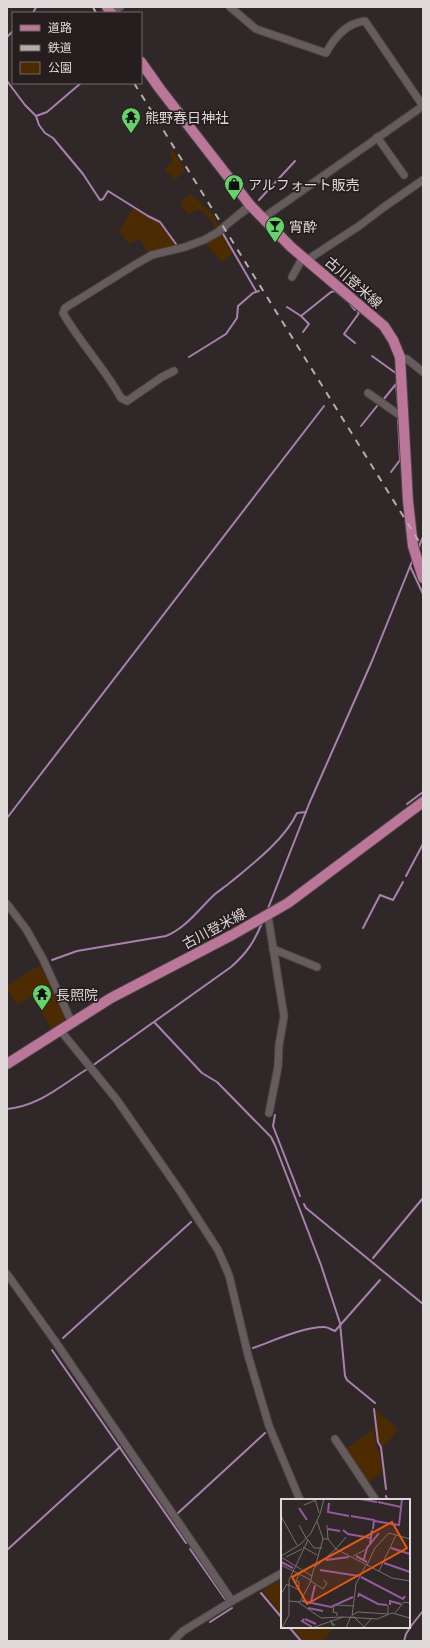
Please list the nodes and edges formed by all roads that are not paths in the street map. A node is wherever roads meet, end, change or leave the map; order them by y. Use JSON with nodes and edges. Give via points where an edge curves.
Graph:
{"nodes":[{"id":1,"x":120,"y":7,"type":"edge"},
{"id":2,"x":230,"y":7,"type":"edge"},
{"id":3,"x":109,"y":11,"type":"edge"},
{"id":4,"x":142,"y":63,"type":"edge"},
{"id":5,"x":377,"y":137,"type":"junction"},
{"id":6,"x":404,"y":175,"type":"dead end"},
{"id":7,"x":423,"y":180,"type":"edge"},
{"id":8,"x":250,"y":205,"type":"junction"},
{"id":9,"x":263,"y":218,"type":"junction"},
{"id":10,"x":305,"y":258,"type":"junction"},
{"id":11,"x":292,"y":277,"type":"dead end"},
{"id":12,"x":400,"y":357,"type":"junction"},
{"id":13,"x":174,"y":371,"type":"dead end"},
{"id":14,"x":423,"y":372,"type":"edge"},
{"id":15,"x":368,"y":392,"type":"dead end"},
{"id":16,"x":404,"y":414,"type":"junction"},
{"id":17,"x":423,"y":578,"type":"edge"},
{"id":18,"x":423,"y":802,"type":"edge"},
{"id":19,"x":7,"y":904,"type":"edge"},
{"id":20,"x":265,"y":917,"type":"junction"},
{"id":21,"x":273,"y":949,"type":"junction"},
{"id":22,"x":317,"y":968,"type":"dead end"},
{"id":23,"x":72,"y":1023,"type":"junction"},
{"id":24,"x":60,"y":1030,"type":"junction"},
{"id":25,"x":7,"y":1064,"type":"edge"},
{"id":26,"x":269,"y":1113,"type":"dead end"},
{"id":27,"x":7,"y":1274,"type":"edge"},
{"id":28,"x":335,"y":1439,"type":"dead end"},
{"id":29,"x":300,"y":1499,"type":"edge"},
{"id":30,"x":374,"y":1499,"type":"edge"},
{"id":31,"x":281,"y":1574,"type":"edge"},
{"id":32,"x":232,"y":1601,"type":"junction"},
{"id":33,"x":173,"y":1641,"type":"edge"}],
"edges":[{"from":1,"to":3,"type":"street"},
{"from":2,"to":5,"type":"street","via":[[256,29],[326,53],[340,34],[358,22],[365,21],[423,106]]},
{"from":4,"to":8,"type":"main road","name":"古川登米線"},
{"from":5,"to":6,"type":"street"},
{"from":5,"to":9,"type":"street"},
{"from":7,"to":10,"type":"street","via":[[359,226]]},
{"from":8,"to":9,"type":"main road","name":"古川登米線"},
{"from":8,"to":13,"type":"street","via":[[218,232],[204,240],[141,260],[65,308],[63,313],[72,329],[123,400],[127,401]]},
{"from":9,"to":10,"type":"main road","name":"古川登米線"},
{"from":10,"to":11,"type":"street"},
{"from":10,"to":12,"type":"main road","name":"古川登米線","via":[[384,326]]},
{"from":12,"to":14,"type":"street","via":[[407,358]]},
{"from":12,"to":16,"type":"main road","name":"古川登米線"},
{"from":15,"to":16,"type":"street","via":[[398,414]]},
{"from":16,"to":17,"type":"main road","name":"古川登米線","via":[[413,546]]},
{"from":18,"to":20,"type":"main road","name":"古川登米線","via":[[304,892]]},
{"from":19,"to":23,"type":"street","via":[[26,929],[43,959]]},
{"from":20,"to":21,"type":"street"},
{"from":20,"to":23,"type":"main road","name":"古川登米線","via":[[140,982]]},
{"from":21,"to":22,"type":"street"},
{"from":21,"to":26,"type":"street","via":[[284,1016]]},
{"from":23,"to":24,"type":"main road","name":"古川登米線"},
{"from":24,"to":25,"type":"main road","name":"古川登米線"},
{"from":24,"to":29,"type":"street","via":[[117,1100],[218,1250],[229,1275],[248,1355],[269,1426]]},
{"from":27,"to":32,"type":"street"},
{"from":28,"to":30,"type":"street"},
{"from":31,"to":32,"type":"street"},
{"from":32,"to":33,"type":"street","via":[[183,1631]]}]}
